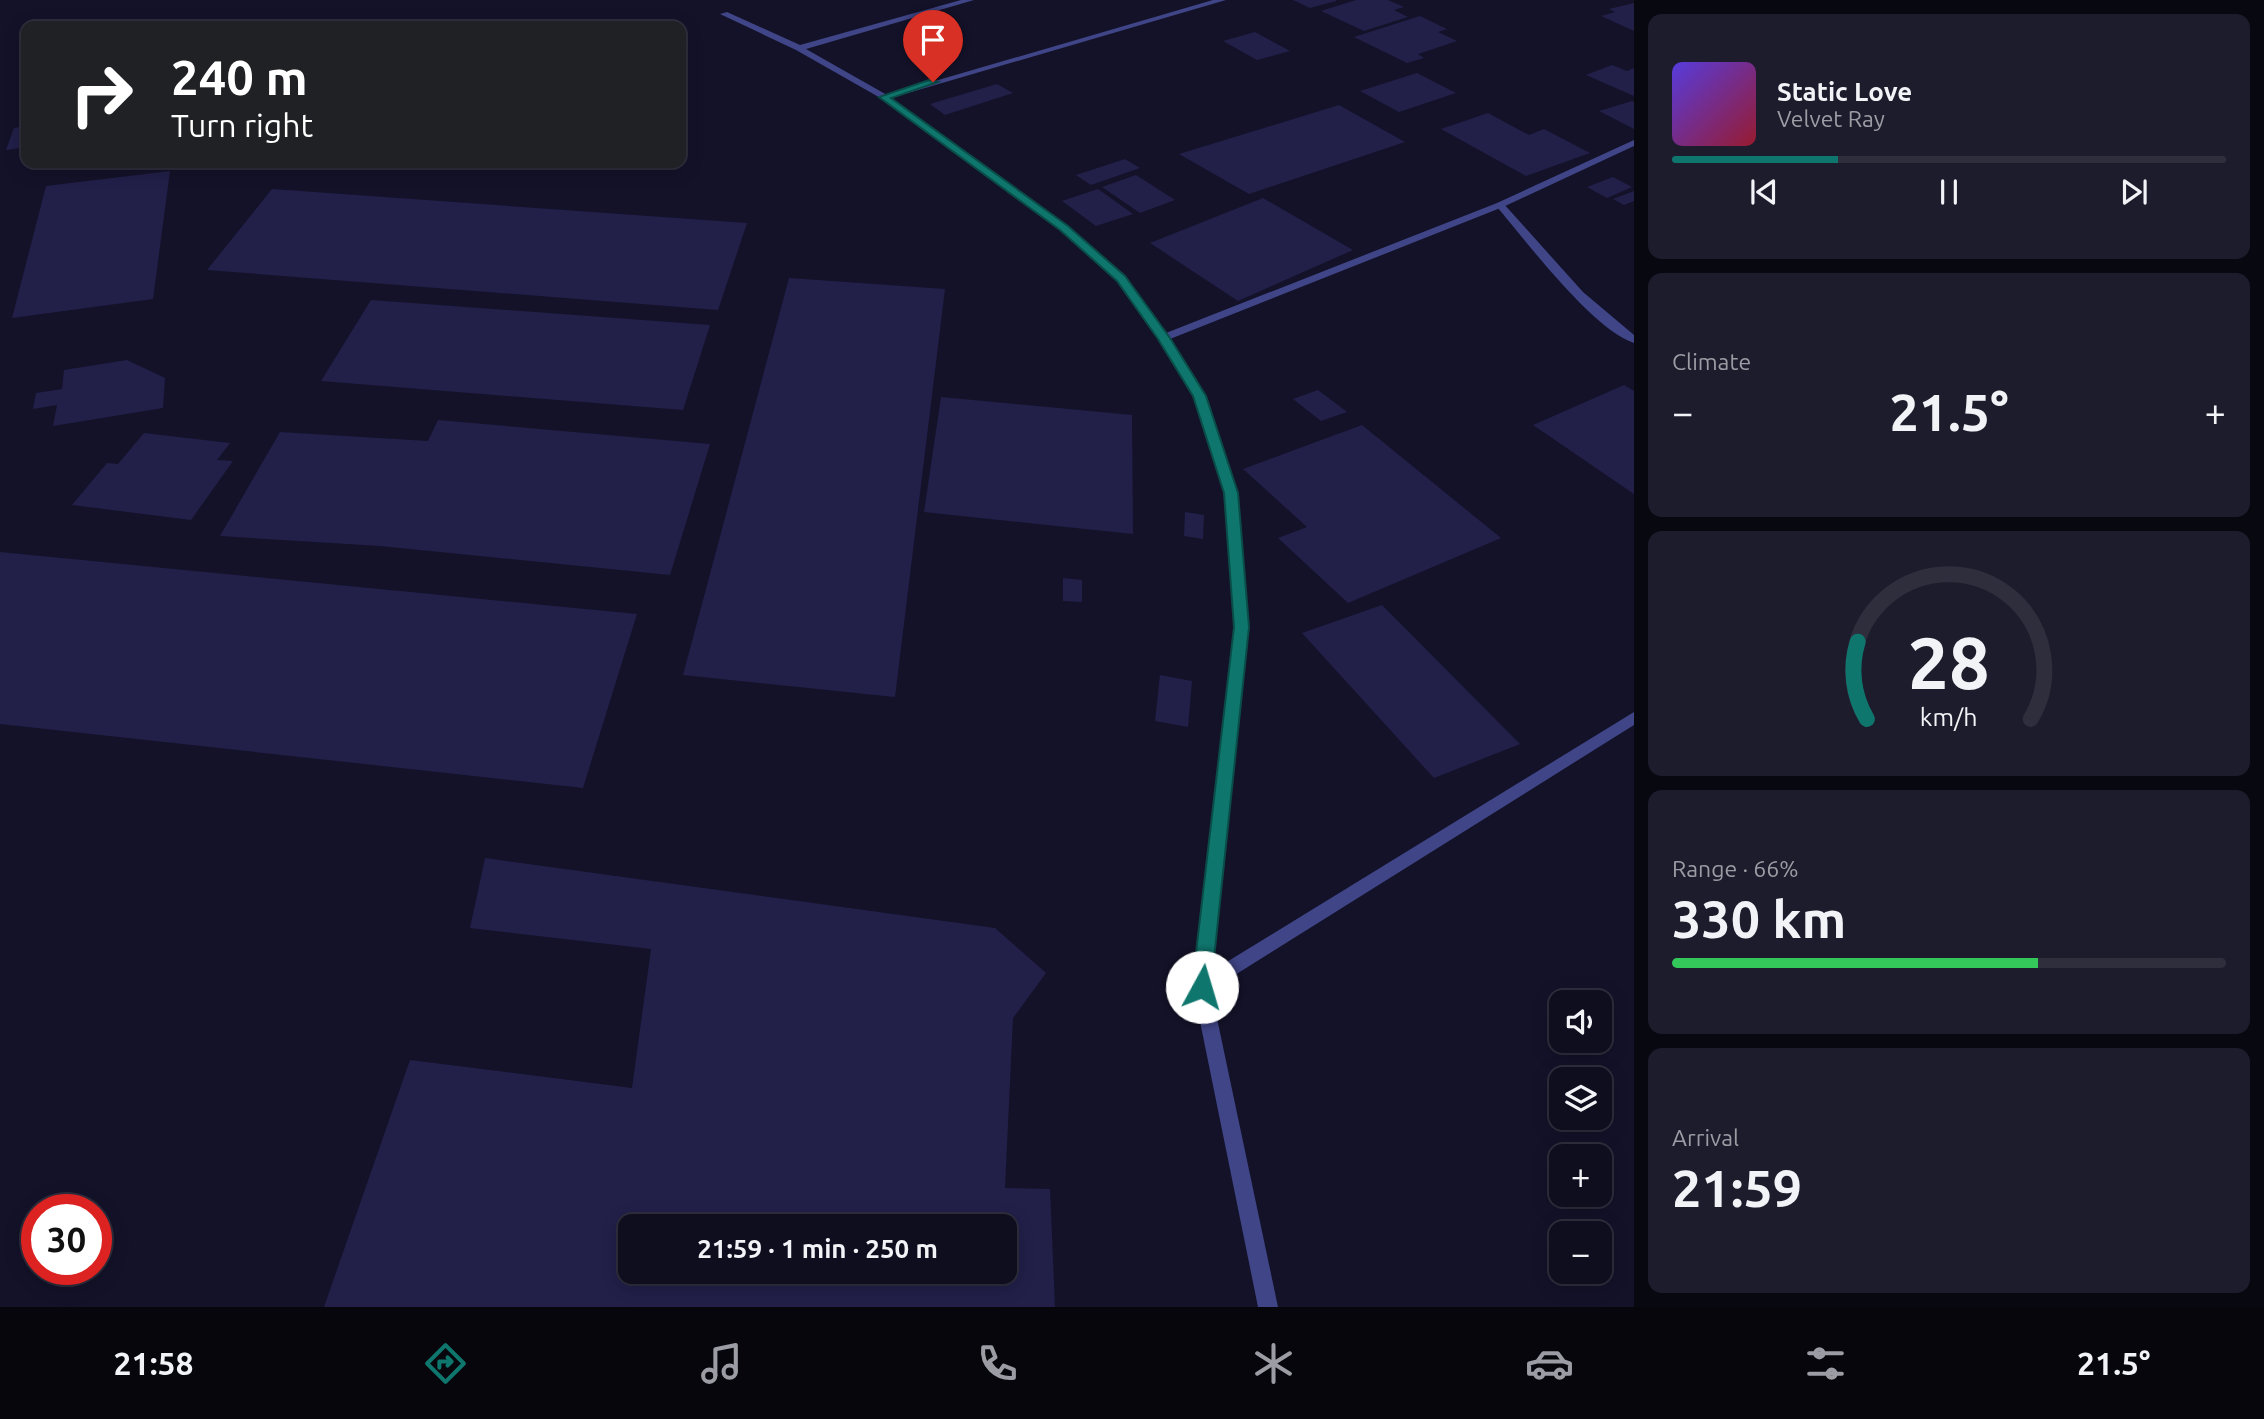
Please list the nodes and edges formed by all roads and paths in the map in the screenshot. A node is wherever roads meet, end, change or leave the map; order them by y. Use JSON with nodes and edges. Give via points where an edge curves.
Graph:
{"nodes":[{"id":1,"x":970,"y":0,"type":"edge"},
{"id":2,"x":1222,"y":0,"type":"edge"},
{"id":3,"x":723,"y":14,"type":"dead end"},
{"id":4,"x":799,"y":48,"type":"junction"},
{"id":5,"x":884,"y":97,"type":"junction"},
{"id":6,"x":1634,"y":143,"type":"edge"},
{"id":7,"x":1500,"y":205,"type":"junction"},
{"id":8,"x":1164,"y":338,"type":"junction"},
{"id":9,"x":1634,"y":340,"type":"edge"},
{"id":10,"x":1634,"y":718,"type":"edge"},
{"id":11,"x":1202,"y":987,"type":"junction"},
{"id":12,"x":1268,"y":1307,"type":"edge"}],
"edges":[{"from":1,"to":4,"type":"street"},
{"from":2,"to":5,"type":"street"},
{"from":3,"to":4,"type":"street"},
{"from":4,"to":5,"type":"street"},
{"from":5,"to":8,"type":"street","via":[[1064,228],[1121,278]]},
{"from":6,"to":7,"type":"street"},
{"from":7,"to":8,"type":"street"},
{"from":7,"to":9,"type":"street","via":[[1567,282]]},
{"from":8,"to":11,"type":"street","via":[[1199,396],[1231,493],[1242,627]]},
{"from":10,"to":11,"type":"street"},
{"from":11,"to":12,"type":"street"}]}
